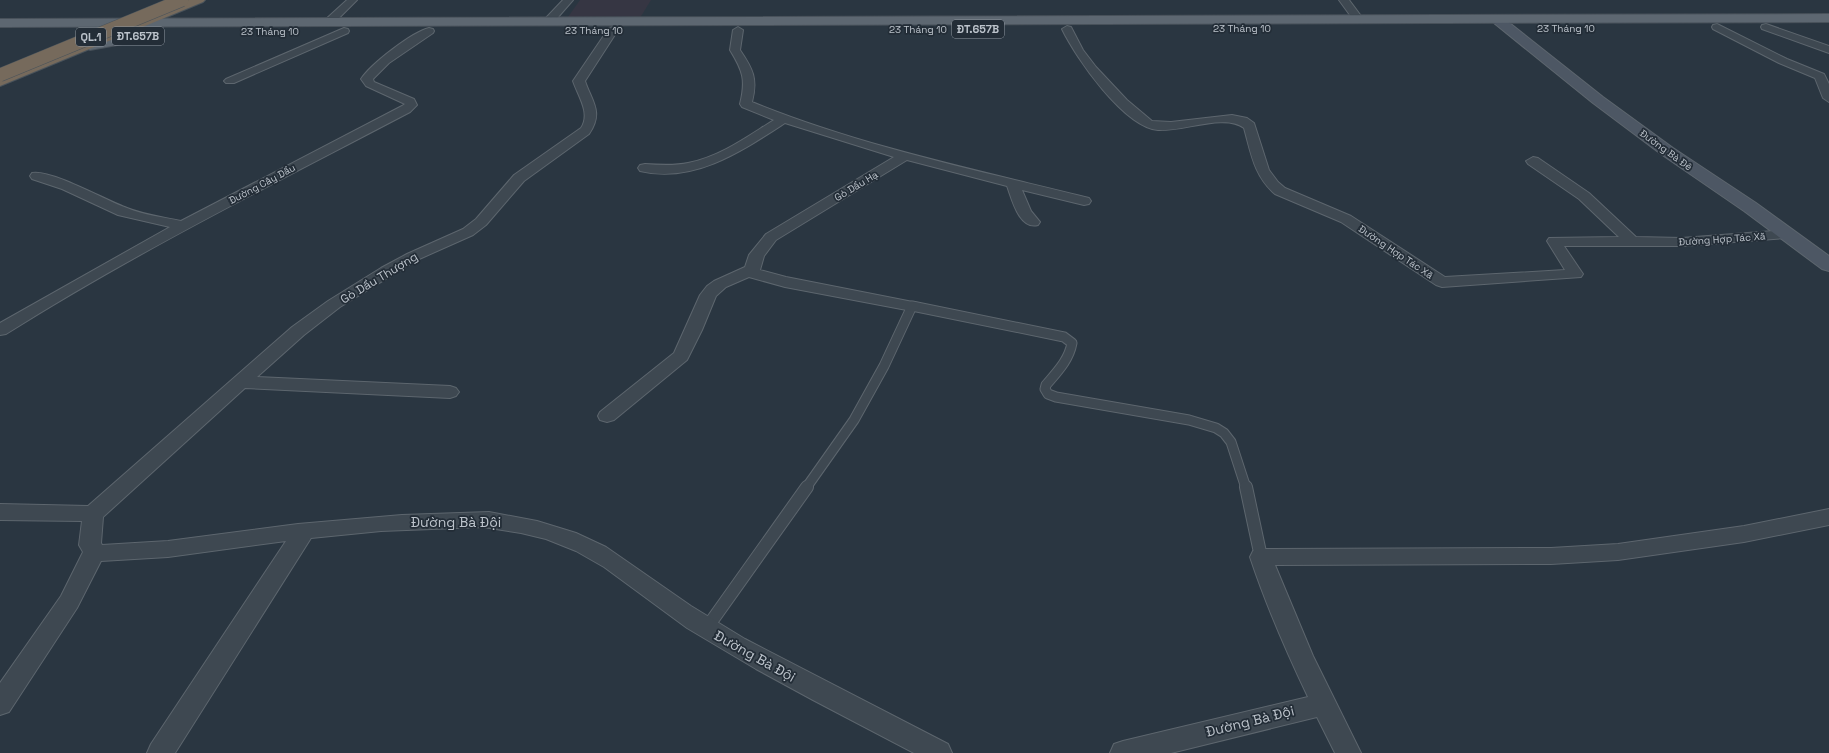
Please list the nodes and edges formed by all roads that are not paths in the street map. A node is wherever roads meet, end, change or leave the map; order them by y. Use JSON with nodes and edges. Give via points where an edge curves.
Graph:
{"nodes":[{"id":1,"x":167,"y":0,"type":"edge"},
{"id":2,"x":199,"y":0,"type":"edge"},
{"id":3,"x":352,"y":0,"type":"edge"},
{"id":4,"x":568,"y":0,"type":"edge"},
{"id":5,"x":1344,"y":0,"type":"edge"},
{"id":6,"x":182,"y":4,"type":"edge"},
{"id":7,"x":1829,"y":18,"type":"edge"},
{"id":8,"x":1359,"y":20,"type":"junction"},
{"id":9,"x":329,"y":22,"type":"junction"},
{"id":10,"x":548,"y":22,"type":"junction"},
{"id":11,"x":0,"y":23,"type":"edge"},
{"id":12,"x":111,"y":23,"type":"junction"},
{"id":13,"x":145,"y":23,"type":"junction"},
{"id":14,"x":212,"y":23,"type":"junction"},
{"id":15,"x":1503,"y":24,"type":"junction"},
{"id":16,"x":1717,"y":27,"type":"junction"},
{"id":17,"x":1766,"y":27,"type":"junction"},
{"id":18,"x":1829,"y":27,"type":"edge"},
{"id":19,"x":1067,"y":29,"type":"junction"},
{"id":20,"x":613,"y":30,"type":"junction"},
{"id":21,"x":738,"y":30,"type":"junction"},
{"id":22,"x":0,"y":31,"type":"edge"},
{"id":23,"x":91,"y":31,"type":"junction"},
{"id":24,"x":126,"y":31,"type":"junction"},
{"id":25,"x":187,"y":31,"type":"junction"},
{"id":26,"x":344,"y":31,"type":"junction"},
{"id":27,"x":429,"y":31,"type":"junction"},
{"id":28,"x":90,"y":46,"type":"junction"},
{"id":29,"x":1829,"y":50,"type":"edge"},
{"id":30,"x":0,"y":68,"type":"edge"},
{"id":31,"x":0,"y":75,"type":"edge"},
{"id":32,"x":230,"y":81,"type":"dead end"},
{"id":33,"x":0,"y":82,"type":"edge"},
{"id":34,"x":1829,"y":98,"type":"edge"},
{"id":35,"x":783,"y":119,"type":"junction"},
{"id":36,"x":904,"y":156,"type":"junction"},
{"id":37,"x":1533,"y":161,"type":"dead end"},
{"id":38,"x":645,"y":168,"type":"dead end"},
{"id":39,"x":37,"y":176,"type":"dead end"},
{"id":40,"x":1013,"y":184,"type":"junction"},
{"id":41,"x":1084,"y":201,"type":"dead end"},
{"id":42,"x":1033,"y":222,"type":"dead end"},
{"id":43,"x":183,"y":226,"type":"junction"},
{"id":44,"x":1786,"y":234,"type":"junction"},
{"id":45,"x":1634,"y":243,"type":"junction"},
{"id":46,"x":1829,"y":265,"type":"edge"},
{"id":47,"x":752,"y":270,"type":"junction"},
{"id":48,"x":912,"y":306,"type":"junction"},
{"id":49,"x":0,"y":330,"type":"edge"},
{"id":50,"x":239,"y":382,"type":"junction"},
{"id":51,"x":450,"y":392,"type":"dead end"},
{"id":52,"x":607,"y":416,"type":"dead end"},
{"id":53,"x":0,"y":512,"type":"edge"},
{"id":54,"x":94,"y":514,"type":"junction"},
{"id":55,"x":1829,"y":517,"type":"edge"},
{"id":56,"x":304,"y":531,"type":"junction"},
{"id":57,"x":95,"y":551,"type":"junction"},
{"id":58,"x":1261,"y":557,"type":"junction"},
{"id":59,"x":706,"y":629,"type":"junction"},
{"id":60,"x":0,"y":704,"type":"edge"},
{"id":61,"x":1323,"y":704,"type":"junction"},
{"id":62,"x":160,"y":753,"type":"edge"},
{"id":63,"x":939,"y":753,"type":"edge"},
{"id":64,"x":1123,"y":753,"type":"edge"},
{"id":65,"x":1348,"y":753,"type":"edge"}],
"edges":[{"from":1,"to":12,"type":"highway","number":"QL.1"},
{"from":2,"to":6,"type":"highway","number":"QL.1"},
{"from":3,"to":9,"type":"street"},
{"from":4,"to":10,"type":"street"},
{"from":5,"to":8,"type":"street"},
{"from":6,"to":13,"type":"highway","number":"QL.1"},
{"from":6,"to":14,"type":"main road","number":"ĐT.657B","via":[[184,16]]},
{"from":6,"to":31,"type":"highway","number":"QL.1","bridge":true},
{"from":7,"to":15,"type":"main road","name":"23 Tháng 10","number":"ĐT.657B"},
{"from":8,"to":10,"type":"main road","name":"23 Tháng 10","number":"ĐT.657B"},
{"from":8,"to":15,"type":"main road","name":"23 Tháng 10","number":"ĐT.657B"},
{"from":9,"to":10,"type":"main road","name":"23 Tháng 10","number":"ĐT.657B"},
{"from":9,"to":14,"type":"main road","name":"23 Tháng 10","number":"ĐT.657B"},
{"from":11,"to":12,"type":"main road","number":"QL.1"},
{"from":12,"to":13,"type":"main road","name":"23 Tháng 10"},
{"from":12,"to":23,"type":"highway","number":"QL.1"},
{"from":13,"to":14,"type":"main road","name":"23 Tháng 10","number":"ĐT.657B"},
{"from":13,"to":24,"type":"highway","number":"QL.1"},
{"from":15,"to":16,"type":"main road","name":"23 Tháng 10","number":"ĐT.657B"},
{"from":15,"to":19,"type":"main road","name":"23 Tháng 10","number":"ĐT.657B"},
{"from":15,"to":44,"type":"street","name":"Đường Bà Đê","via":[[1660,147]]},
{"from":16,"to":17,"type":"main road","name":"23 Tháng 10","number":"ĐT.657B"},
{"from":16,"to":34,"type":"street","via":[[1783,61],[1820,76]]},
{"from":17,"to":18,"type":"main road","name":"23 Tháng 10","number":"ĐT.657B"},
{"from":17,"to":29,"type":"street"},
{"from":19,"to":21,"type":"main road","name":"23 Tháng 10","number":"ĐT.657B"},
{"from":19,"to":45,"type":"street","name":"Đường Hợp Tác Xã","via":[[1080,54],[1146,123],[1161,125],[1230,119],[1246,121],[1250,126],[1264,173],[1272,186],[1346,219],[1442,282],[1575,274],[1554,241]]},
{"from":20,"to":21,"type":"main road","name":"23 Tháng 10","number":"ĐT.657B"},
{"from":20,"to":27,"type":"main road","name":"23 Tháng 10","number":"ĐT.657B"},
{"from":20,"to":50,"type":"street","name":"Gò Dầu Thượng","via":[[579,81],[589,104],[591,119],[585,131],[519,178],[481,222],[468,232],[412,257],[334,304]]},
{"from":21,"to":35,"type":"street","via":[[735,50],[747,69],[750,88],[746,104]]},
{"from":22,"to":23,"type":"main road","number":"QL.1"},
{"from":23,"to":24,"type":"main road","name":"23 Tháng 10"},
{"from":23,"to":30,"type":"highway","number":"QL.1"},
{"from":24,"to":25,"type":"main road","name":"23 Tháng 10","number":"ĐT.657B"},
{"from":24,"to":28,"type":"highway","number":"QL.1"},
{"from":25,"to":26,"type":"main road","name":"23 Tháng 10","number":"ĐT.657B"},
{"from":25,"to":28,"type":"main road","number":"ĐT.657B"},
{"from":26,"to":27,"type":"main road","name":"23 Tháng 10","number":"ĐT.657B"},
{"from":26,"to":32,"type":"street"},
{"from":27,"to":43,"type":"street","name":"Đường Cây Dầu","via":[[395,54],[367,80],[370,84],[410,102],[408,107]]},
{"from":28,"to":33,"type":"highway","number":"QL.1"},
{"from":35,"to":36,"type":"street"},
{"from":35,"to":38,"type":"street","via":[[739,146],[706,162],[681,169]]},
{"from":36,"to":40,"type":"street"},
{"from":36,"to":47,"type":"street","name":"Gò Dầu Hạ","via":[[771,237],[756,255]]},
{"from":37,"to":45,"type":"street","via":[[1584,196]]},
{"from":39,"to":43,"type":"street","via":[[123,212]]},
{"from":40,"to":41,"type":"street"},
{"from":40,"to":42,"type":"street","via":[[1024,212]]},
{"from":43,"to":49,"type":"street","name":"Đường Cây Dầu"},
{"from":44,"to":45,"type":"street","name":"Đường Hợp Tác Xã"},
{"from":44,"to":46,"type":"street","name":"Đường Bà Đê"},
{"from":47,"to":48,"type":"street","via":[[755,274],[786,282]]},
{"from":47,"to":52,"type":"street","via":[[713,289],[681,356]]},
{"from":48,"to":58,"type":"lane","via":[[1064,337],[1072,343],[1072,350],[1046,385],[1048,394],[1189,420],[1207,425],[1224,434],[1230,441],[1241,467]]},
{"from":48,"to":59,"type":"lane","via":[[884,366],[854,420]]},
{"from":50,"to":51,"type":"street"},
{"from":50,"to":54,"type":"street","name":"Gò Dầu Thượng"},
{"from":53,"to":54,"type":"street"},
{"from":54,"to":57,"type":"street","via":[[90,545]]},
{"from":55,"to":58,"type":"street","via":[[1744,534],[1618,552],[1551,556]]},
{"from":56,"to":57,"type":"street","name":"Đường Bà Đội","via":[[165,549],[118,553]]},
{"from":56,"to":59,"type":"street","name":"Đường Bà Đội","via":[[413,521],[487,520],[528,526],[566,538],[611,560]]},
{"from":56,"to":62,"type":"street"},
{"from":57,"to":60,"type":"street","via":[[69,602]]},
{"from":58,"to":61,"type":"street","via":[[1276,601]]},
{"from":59,"to":63,"type":"street","name":"Đường Bà Đội"},
{"from":61,"to":64,"type":"street","name":"Đường Bà Đội"},
{"from":61,"to":65,"type":"street"}]}
